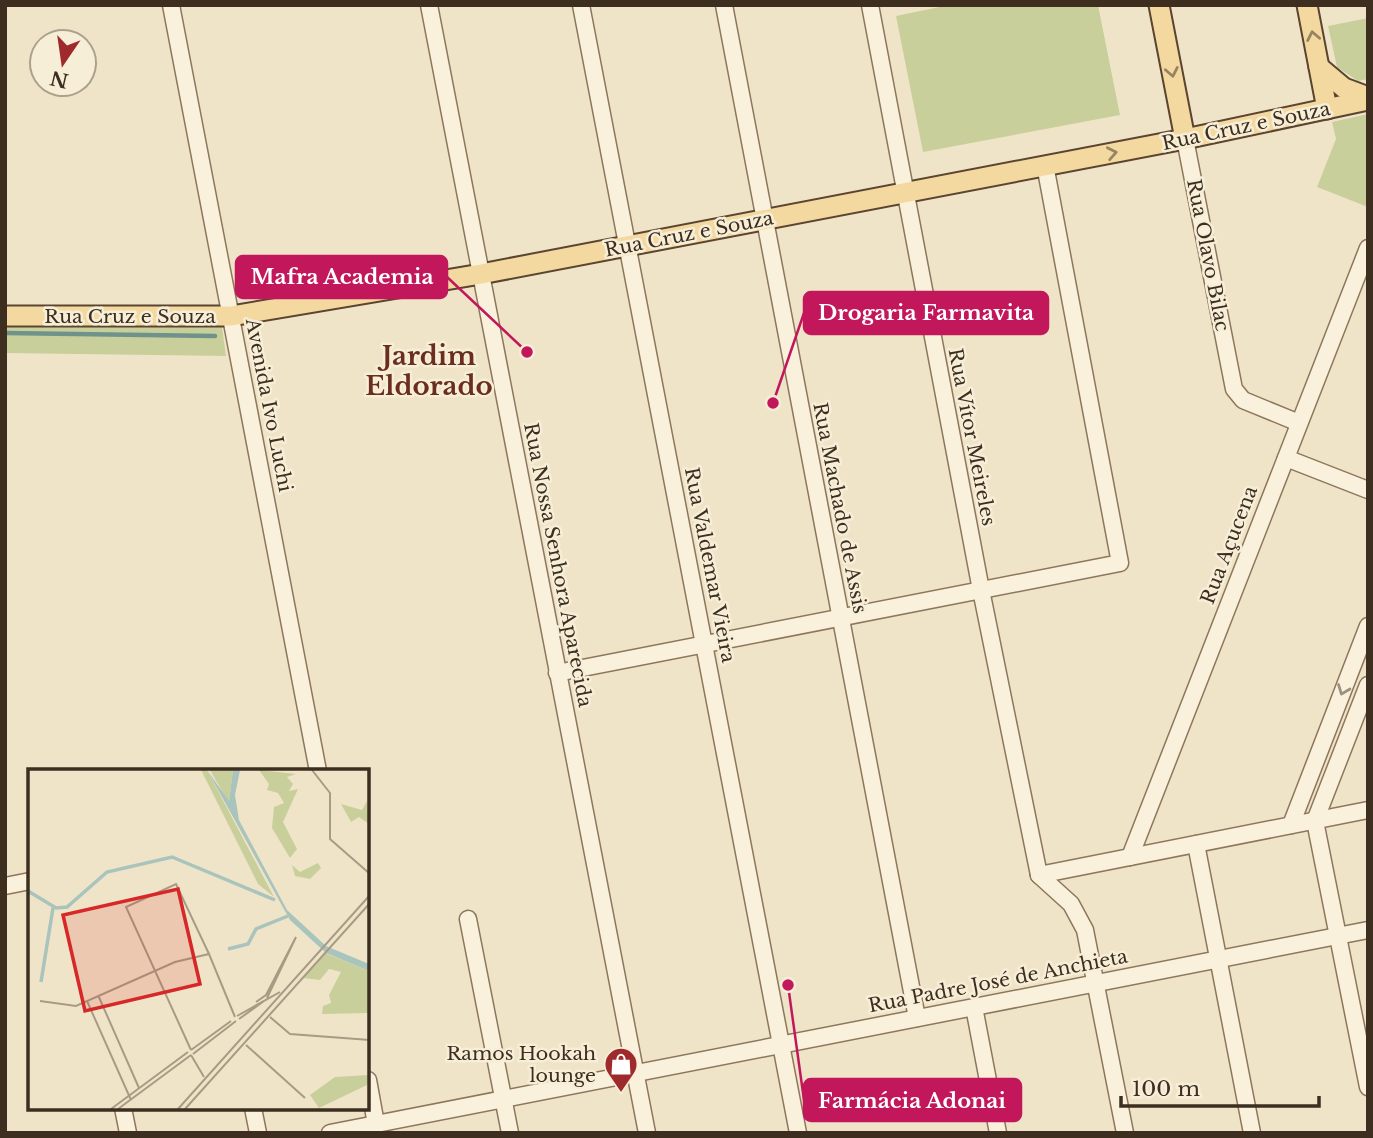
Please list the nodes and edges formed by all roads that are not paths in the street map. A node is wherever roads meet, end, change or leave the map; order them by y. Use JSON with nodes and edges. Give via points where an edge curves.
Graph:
{"nodes":[{"id":1,"x":171,"y":5,"type":"edge"},
{"id":2,"x":429,"y":5,"type":"edge"},
{"id":3,"x":580,"y":5,"type":"edge"},
{"id":4,"x":724,"y":5,"type":"edge"},
{"id":5,"x":870,"y":5,"type":"edge"},
{"id":6,"x":1159,"y":5,"type":"edge"},
{"id":7,"x":1307,"y":5,"type":"edge"},
{"id":8,"x":1319,"y":67,"type":"junction"},
{"id":9,"x":1368,"y":98,"type":"edge"},
{"id":10,"x":1327,"y":109,"type":"junction"},
{"id":11,"x":1185,"y":139,"type":"junction"},
{"id":12,"x":1045,"y":165,"type":"junction"},
{"id":13,"x":904,"y":193,"type":"junction"},
{"id":14,"x":763,"y":220,"type":"junction"},
{"id":15,"x":627,"y":246,"type":"junction"},
{"id":16,"x":1368,"y":248,"type":"edge"},
{"id":17,"x":481,"y":274,"type":"junction"},
{"id":18,"x":5,"y":316,"type":"edge"},
{"id":19,"x":231,"y":316,"type":"junction"},
{"id":20,"x":1299,"y":423,"type":"junction"},
{"id":21,"x":1286,"y":458,"type":"junction"},
{"id":22,"x":1368,"y":490,"type":"edge"},
{"id":23,"x":981,"y":590,"type":"junction"},
{"id":24,"x":840,"y":618,"type":"junction"},
{"id":25,"x":1368,"y":626,"type":"edge"},
{"id":26,"x":704,"y":644,"type":"junction"},
{"id":27,"x":557,"y":673,"type":"junction"},
{"id":28,"x":1368,"y":685,"type":"edge"},
{"id":29,"x":318,"y":769,"type":"edge"},
{"id":30,"x":1368,"y":810,"type":"edge"},
{"id":31,"x":1315,"y":821,"type":"junction"},
{"id":32,"x":1291,"y":825,"type":"junction"},
{"id":33,"x":1196,"y":844,"type":"junction"},
{"id":34,"x":1130,"y":857,"type":"junction"},
{"id":35,"x":1039,"y":875,"type":"junction"},
{"id":36,"x":28,"y":881,"type":"edge"},
{"id":37,"x":5,"y":886,"type":"edge"},
{"id":38,"x":468,"y":919,"type":"dead end"},
{"id":39,"x":1368,"y":930,"type":"edge"},
{"id":40,"x":1338,"y":936,"type":"junction"},
{"id":41,"x":1218,"y":959,"type":"junction"},
{"id":42,"x":1096,"y":984,"type":"junction"},
{"id":43,"x":974,"y":1007,"type":"junction"},
{"id":44,"x":917,"y":1018,"type":"junction"},
{"id":45,"x":782,"y":1045,"type":"junction"},
{"id":46,"x":636,"y":1073,"type":"junction"},
{"id":47,"x":369,"y":1086,"type":"edge"},
{"id":48,"x":1368,"y":1087,"type":"edge"},
{"id":49,"x":503,"y":1100,"type":"junction"},
{"id":50,"x":123,"y":1110,"type":"edge"},
{"id":51,"x":253,"y":1110,"type":"edge"},
{"id":52,"x":376,"y":1124,"type":"junction"},
{"id":53,"x":128,"y":1133,"type":"edge"},
{"id":54,"x":258,"y":1133,"type":"edge"},
{"id":55,"x":330,"y":1133,"type":"edge"},
{"id":56,"x":510,"y":1133,"type":"edge"},
{"id":57,"x":647,"y":1133,"type":"edge"},
{"id":58,"x":798,"y":1133,"type":"edge"},
{"id":59,"x":998,"y":1133,"type":"edge"},
{"id":60,"x":1125,"y":1133,"type":"edge"},
{"id":61,"x":1252,"y":1133,"type":"edge"}],
"edges":[{"from":1,"to":19,"type":"street","name":"Avenida Ivo Luchi"},
{"from":2,"to":17,"type":"street","name":"Rua Nossa Senhora Aparecida"},
{"from":3,"to":15,"type":"street","name":"Rua Valdemar Vieira"},
{"from":4,"to":14,"type":"street","name":"Rua Machado de Assis"},
{"from":5,"to":13,"type":"street","name":"Rua Vítor Meireles"},
{"from":6,"to":11,"type":"main road","name":"Rua Olavo Bilac","one_way":true},
{"from":8,"to":7,"type":"main road","one_way":true},
{"from":8,"to":9,"type":"main road","via":[[1344,88]]},
{"from":8,"to":10,"type":"main road"},
{"from":9,"to":10,"type":"main road","name":"Rua Cruz e Souza"},
{"from":10,"to":11,"type":"main road","name":"Rua Cruz e Souza"},
{"from":12,"to":11,"type":"main road","name":"Rua Cruz e Souza","one_way":true},
{"from":11,"to":20,"type":"street","name":"Rua Olavo Bilac","via":[[1234,389],[1243,400]]},
{"from":12,"to":13,"type":"main road","name":"Rua Cruz e Souza"},
{"from":12,"to":23,"type":"street","via":[[1121,563]]},
{"from":13,"to":14,"type":"main road","name":"Rua Cruz e Souza"},
{"from":13,"to":23,"type":"street","name":"Rua Vítor Meireles"},
{"from":14,"to":15,"type":"main road","name":"Rua Cruz e Souza"},
{"from":14,"to":24,"type":"street","name":"Rua Machado de Assis"},
{"from":15,"to":17,"type":"main road","name":"Rua Cruz e Souza"},
{"from":15,"to":26,"type":"street","name":"Rua Valdemar Vieira"},
{"from":16,"to":20,"type":"street","name":"Rua Açucena"},
{"from":17,"to":19,"type":"main road","name":"Rua Cruz e Souza"},
{"from":17,"to":27,"type":"street","name":"Rua Nossa Senhora Aparecida"},
{"from":18,"to":19,"type":"main road","name":"Rua Cruz e Souza"},
{"from":19,"to":29,"type":"street","name":"Avenida Ivo Luchi"},
{"from":20,"to":21,"type":"street","name":"Rua Açucena"},
{"from":21,"to":22,"type":"street"},
{"from":21,"to":34,"type":"street","name":"Rua Açucena"},
{"from":23,"to":24,"type":"street"},
{"from":23,"to":35,"type":"street","name":"Rua Vítor Meireles"},
{"from":24,"to":26,"type":"street"},
{"from":24,"to":44,"type":"street","name":"Rua Machado de Assis"},
{"from":25,"to":32,"type":"street","one_way":true},
{"from":26,"to":27,"type":"street"},
{"from":26,"to":45,"type":"street","name":"Rua Valdemar Vieira"},
{"from":27,"to":46,"type":"street","name":"Rua Nossa Senhora Aparecida"},
{"from":28,"to":31,"type":"street"},
{"from":30,"to":31,"type":"street"},
{"from":31,"to":32,"type":"street"},
{"from":31,"to":40,"type":"street"},
{"from":32,"to":33,"type":"street"},
{"from":33,"to":34,"type":"street"},
{"from":33,"to":41,"type":"street"},
{"from":34,"to":35,"type":"street"},
{"from":35,"to":42,"type":"street","via":[[1072,904],[1080,918]]},
{"from":36,"to":37,"type":"street"},
{"from":38,"to":49,"type":"street"},
{"from":39,"to":40,"type":"street","name":"Rua Padre José de Anchieta"},
{"from":40,"to":41,"type":"street","name":"Rua Padre José de Anchieta"},
{"from":40,"to":48,"type":"street"},
{"from":41,"to":42,"type":"street","name":"Rua Padre José de Anchieta"},
{"from":41,"to":61,"type":"street"},
{"from":42,"to":43,"type":"street","name":"Rua Padre José de Anchieta"},
{"from":42,"to":60,"type":"street"},
{"from":43,"to":44,"type":"street","name":"Rua Padre José de Anchieta"},
{"from":43,"to":59,"type":"street"},
{"from":44,"to":45,"type":"street","name":"Rua Padre José de Anchieta"},
{"from":45,"to":46,"type":"street","name":"Rua Padre José de Anchieta"},
{"from":45,"to":58,"type":"street","name":"Rua Valdemar Vieira"},
{"from":46,"to":49,"type":"street","name":"Rua Padre José de Anchieta"},
{"from":46,"to":57,"type":"street","name":"Rua Nossa Senhora Aparecida"},
{"from":47,"to":52,"type":"street"},
{"from":49,"to":52,"type":"street","name":"Rua Padre José de Anchieta"},
{"from":49,"to":56,"type":"street"},
{"from":50,"to":53,"type":"street"},
{"from":51,"to":54,"type":"street"},
{"from":52,"to":55,"type":"street","name":"Rua Padre José de Anchieta"}]}
